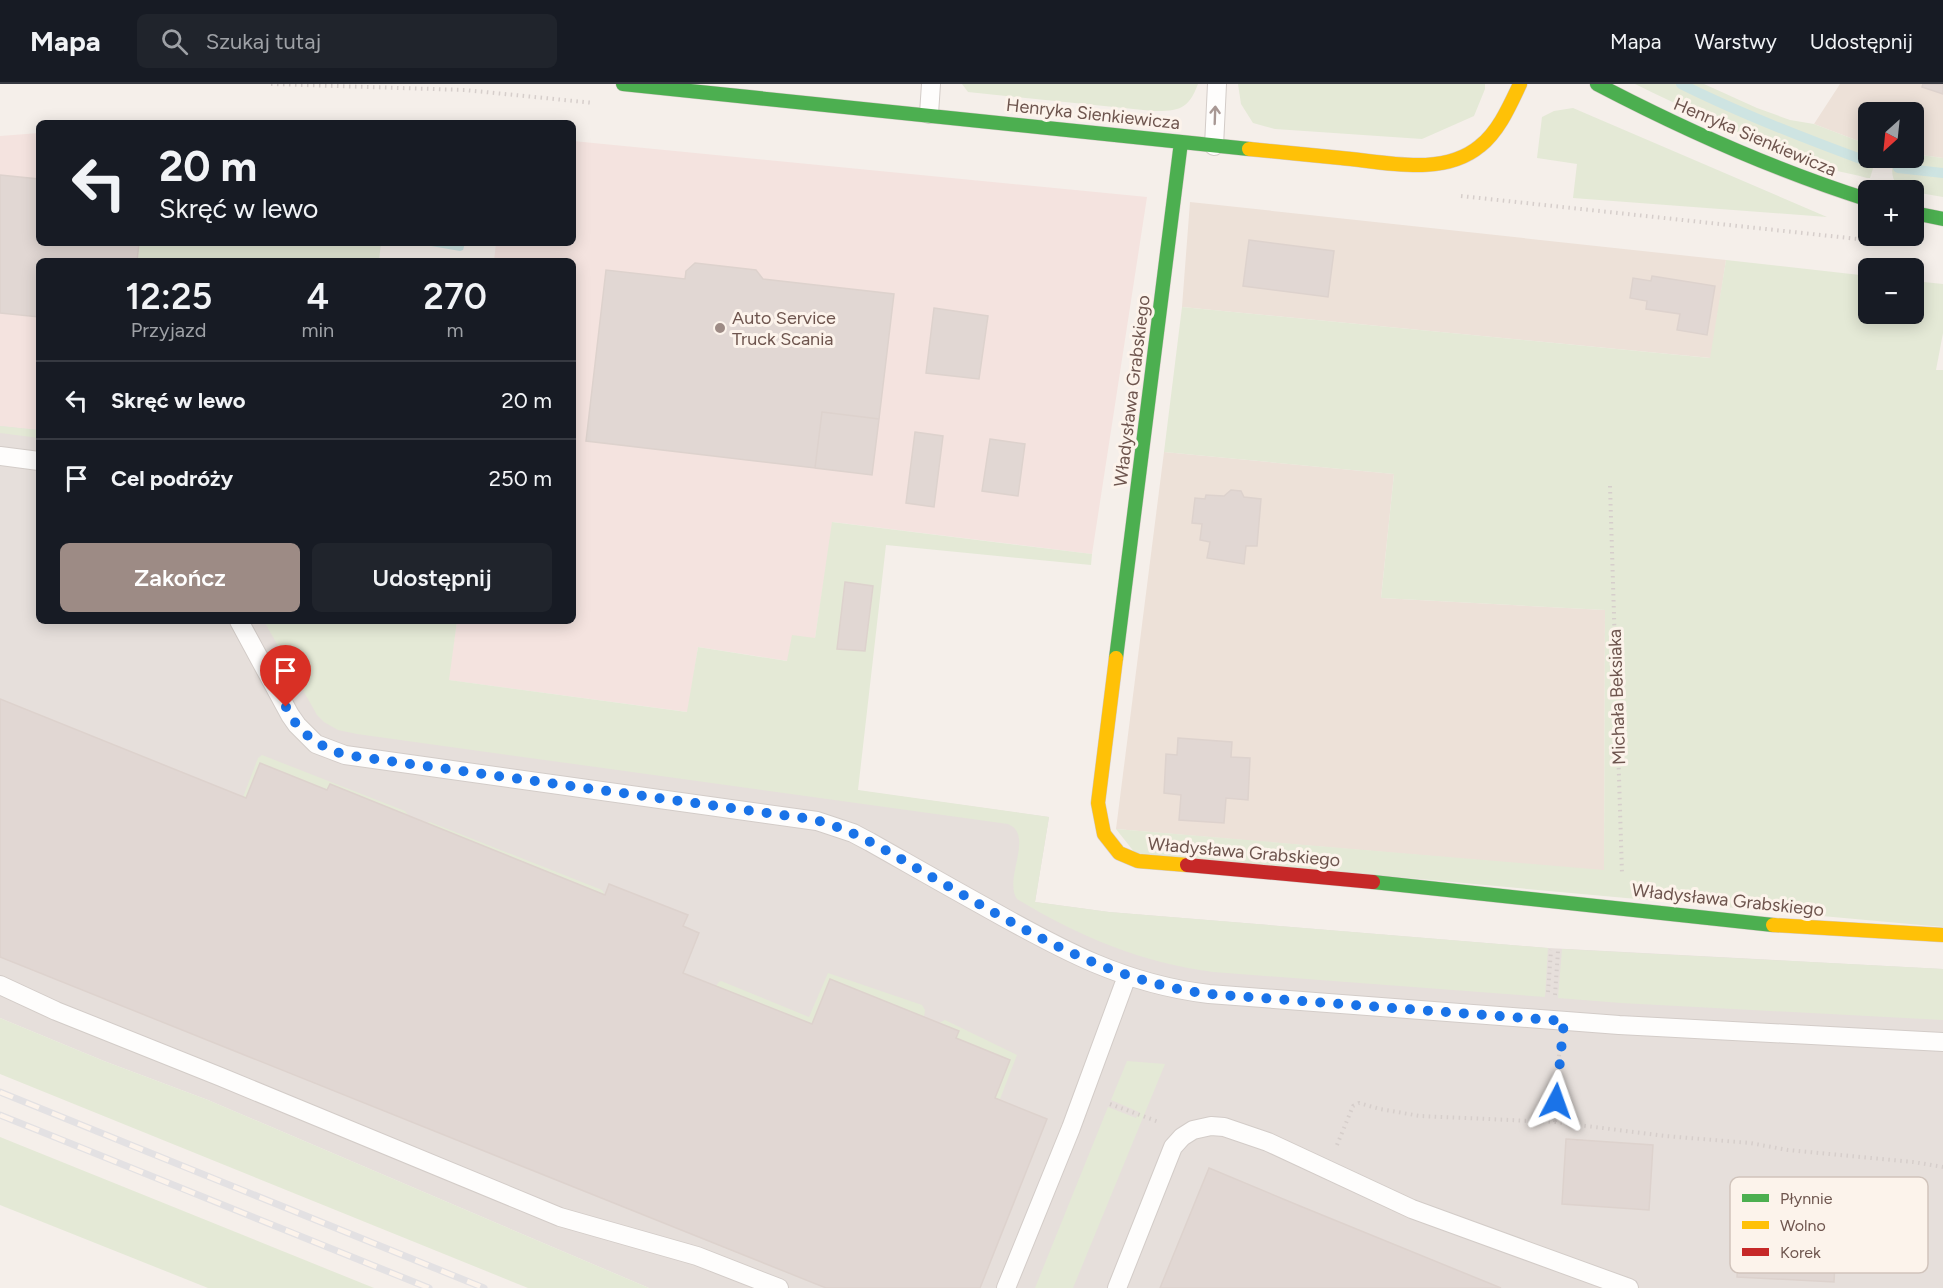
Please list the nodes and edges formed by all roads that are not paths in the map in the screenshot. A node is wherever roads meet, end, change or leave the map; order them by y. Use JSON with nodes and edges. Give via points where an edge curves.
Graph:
{"nodes":[{"id":1,"x":623,"y":84,"type":"edge"},
{"id":2,"x":931,"y":84,"type":"edge"},
{"id":3,"x":1217,"y":84,"type":"edge"},
{"id":4,"x":1520,"y":84,"type":"edge"},
{"id":5,"x":1598,"y":84,"type":"edge"},
{"id":6,"x":929,"y":114,"type":"junction"},
{"id":7,"x":1181,"y":142,"type":"junction"},
{"id":8,"x":1214,"y":146,"type":"junction"},
{"id":9,"x":1858,"y":197,"type":"edge"},
{"id":10,"x":1924,"y":215,"type":"edge"},
{"id":11,"x":1943,"y":219,"type":"edge"},
{"id":12,"x":0,"y":456,"type":"edge"},
{"id":13,"x":36,"y":461,"type":"edge"},
{"id":14,"x":241,"y":624,"type":"edge"},
{"id":15,"x":1943,"y":935,"type":"edge"},
{"id":16,"x":1127,"y":976,"type":"junction"},
{"id":17,"x":0,"y":985,"type":"edge"},
{"id":18,"x":1943,"y":1042,"type":"edge"},
{"id":19,"x":779,"y":1288,"type":"edge"},
{"id":20,"x":1006,"y":1288,"type":"edge"},
{"id":21,"x":1116,"y":1288,"type":"edge"},
{"id":22,"x":1629,"y":1288,"type":"edge"}],
"edges":[{"from":1,"to":6,"type":"street","name":"Henryka Sienkiewicza"},
{"from":2,"to":6,"type":"lane"},
{"from":8,"to":3,"type":"lane","one_way":true},
{"from":4,"to":8,"type":"street","name":"Henryka Sienkiewicza","via":[[1505,116],[1484,145],[1467,156],[1435,164]]},
{"from":5,"to":9,"type":"street","name":"Henryka Sienkiewicza","via":[[1752,159]]},
{"from":6,"to":7,"type":"street","name":"Henryka Sienkiewicza"},
{"from":7,"to":8,"type":"street","name":"Henryka Sienkiewicza"},
{"from":7,"to":15,"type":"street","name":"Władysława Grabskiego","via":[[1098,803],[1104,834],[1119,853],[1138,861],[1445,888],[1785,926]]},
{"from":10,"to":11,"type":"street"},
{"from":12,"to":13,"type":"lane"},
{"from":14,"to":16,"type":"lane","via":[[293,721],[316,744],[330,750],[818,821],[870,842],[1061,950]]},
{"from":16,"to":18,"type":"lane","via":[[1209,994],[1564,1021]]},
{"from":16,"to":20,"type":"lane"},
{"from":17,"to":19,"type":"lane","via":[[560,1217],[697,1256]]},
{"from":21,"to":22,"type":"lane","via":[[1173,1147],[1188,1133],[1218,1126],[1268,1142],[1412,1209]]}]}
